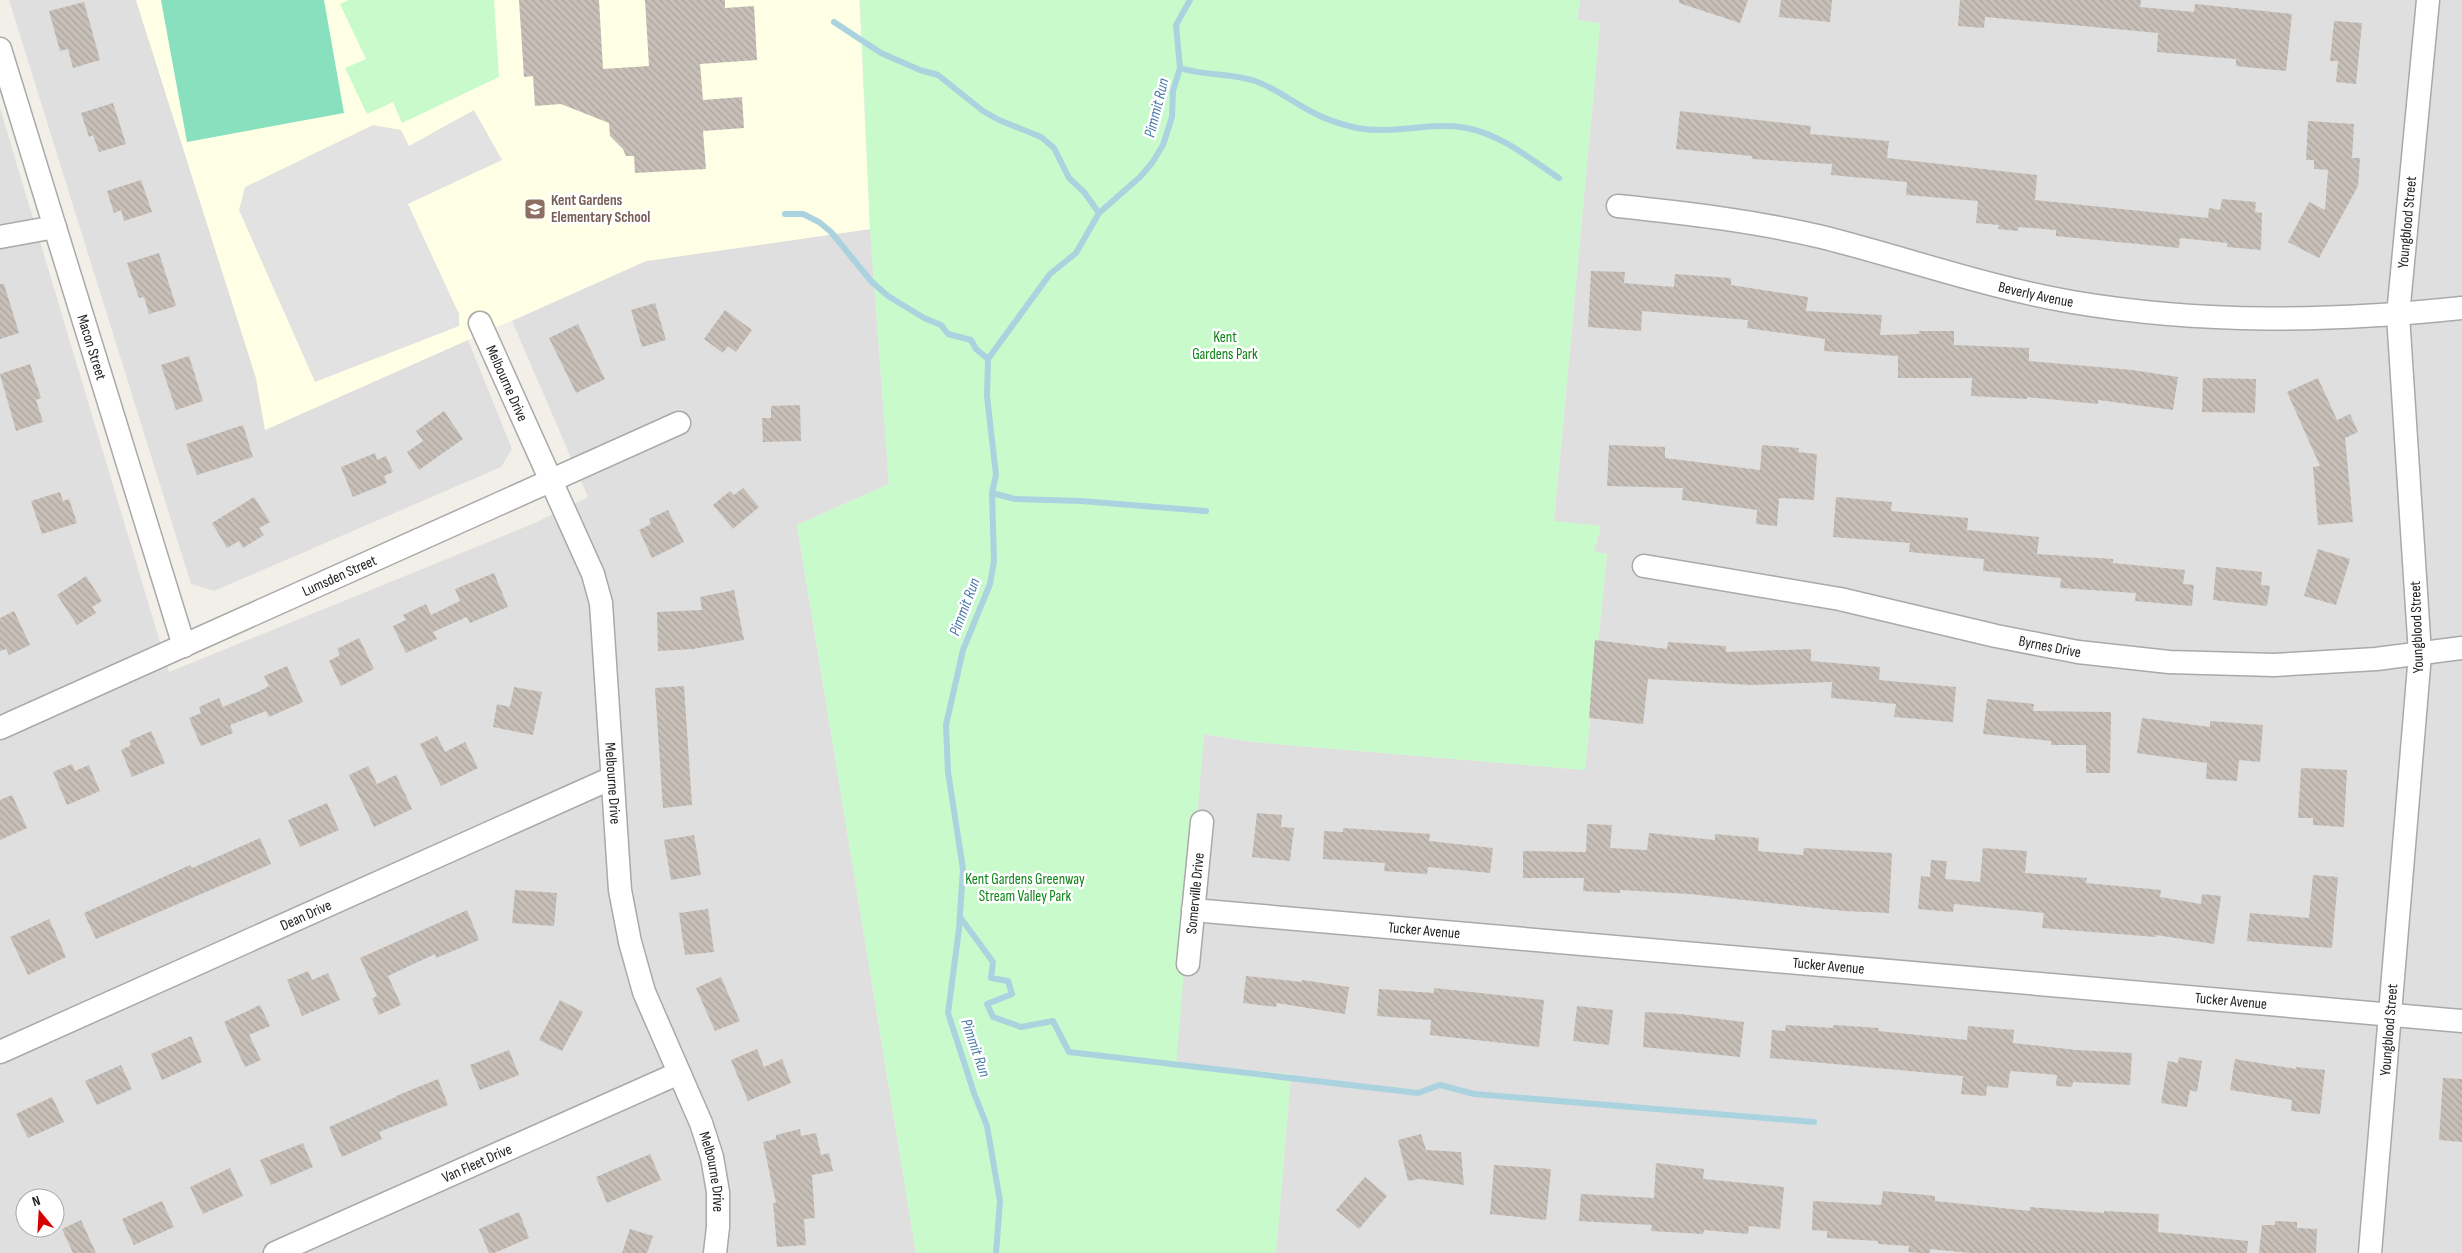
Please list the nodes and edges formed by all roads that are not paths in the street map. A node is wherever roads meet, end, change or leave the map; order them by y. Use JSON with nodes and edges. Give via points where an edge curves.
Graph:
{"nodes":[{"id":1,"x":2428,"y":0,"type":"edge"},
{"id":2,"x":0,"y":49,"type":"edge"},
{"id":3,"x":1618,"y":206,"type":"dead end"},
{"id":4,"x":55,"y":227,"type":"junction"},
{"id":5,"x":0,"y":238,"type":"edge"},
{"id":6,"x":2462,"y":308,"type":"edge"},
{"id":7,"x":2398,"y":314,"type":"junction"},
{"id":8,"x":480,"y":323,"type":"dead end"},
{"id":9,"x":679,"y":423,"type":"dead end"},
{"id":10,"x":551,"y":481,"type":"junction"},
{"id":11,"x":1644,"y":566,"type":"dead end"},
{"id":12,"x":184,"y":646,"type":"junction"},
{"id":13,"x":2462,"y":648,"type":"edge"},
{"id":14,"x":2420,"y":654,"type":"junction"},
{"id":15,"x":0,"y":728,"type":"edge"},
{"id":16,"x":612,"y":778,"type":"junction"},
{"id":17,"x":1202,"y":822,"type":"dead end"},
{"id":18,"x":1193,"y":910,"type":"junction"},
{"id":19,"x":1188,"y":964,"type":"dead end"},
{"id":20,"x":2389,"y":1014,"type":"junction"},
{"id":21,"x":2462,"y":1021,"type":"edge"},
{"id":22,"x":0,"y":1052,"type":"edge"},
{"id":23,"x":679,"y":1073,"type":"junction"},
{"id":24,"x":275,"y":1253,"type":"edge"},
{"id":25,"x":715,"y":1253,"type":"edge"},
{"id":26,"x":2370,"y":1253,"type":"edge"}],
"edges":[{"from":1,"to":7,"type":"street","name":"Youngblood Street"},
{"from":2,"to":4,"type":"street","name":"Macon Street"},
{"from":3,"to":7,"type":"street","name":"Beverly Avenue","via":[[1732,219],[1795,231],[2019,291],[2148,313],[2292,320]]},
{"from":4,"to":5,"type":"street"},
{"from":4,"to":12,"type":"street","name":"Macon Street"},
{"from":6,"to":7,"type":"street","name":"Beverly Avenue"},
{"from":7,"to":14,"type":"street","name":"Youngblood Street"},
{"from":8,"to":10,"type":"street","name":"Melbourne Drive"},
{"from":9,"to":10,"type":"street","name":"Lumsden Street"},
{"from":10,"to":12,"type":"street","name":"Lumsden Street"},
{"from":10,"to":16,"type":"street","name":"Melbourne Drive","via":[[593,574],[601,603]]},
{"from":11,"to":14,"type":"street","name":"Byrnes Drive","via":[[1840,599],[2042,645],[2160,661],[2274,665]]},
{"from":12,"to":15,"type":"street","name":"Lumsden Street"},
{"from":13,"to":14,"type":"street","name":"Byrnes Drive"},
{"from":14,"to":20,"type":"street","name":"Youngblood Street"},
{"from":16,"to":22,"type":"street","name":"Dean Drive"},
{"from":16,"to":23,"type":"street","name":"Melbourne Drive","via":[[620,890],[630,942],[644,992]]},
{"from":17,"to":18,"type":"street","name":"Somerville Drive"},
{"from":18,"to":19,"type":"street","name":"Somerville Drive"},
{"from":18,"to":20,"type":"street","name":"Tucker Avenue"},
{"from":20,"to":21,"type":"street","name":"Tucker Avenue"},
{"from":20,"to":26,"type":"street","name":"Youngblood Street"},
{"from":23,"to":24,"type":"street","name":"Van Fleet Drive"},
{"from":23,"to":25,"type":"street","name":"Melbourne Drive","via":[[701,1122],[712,1157],[718,1192]]}]}
